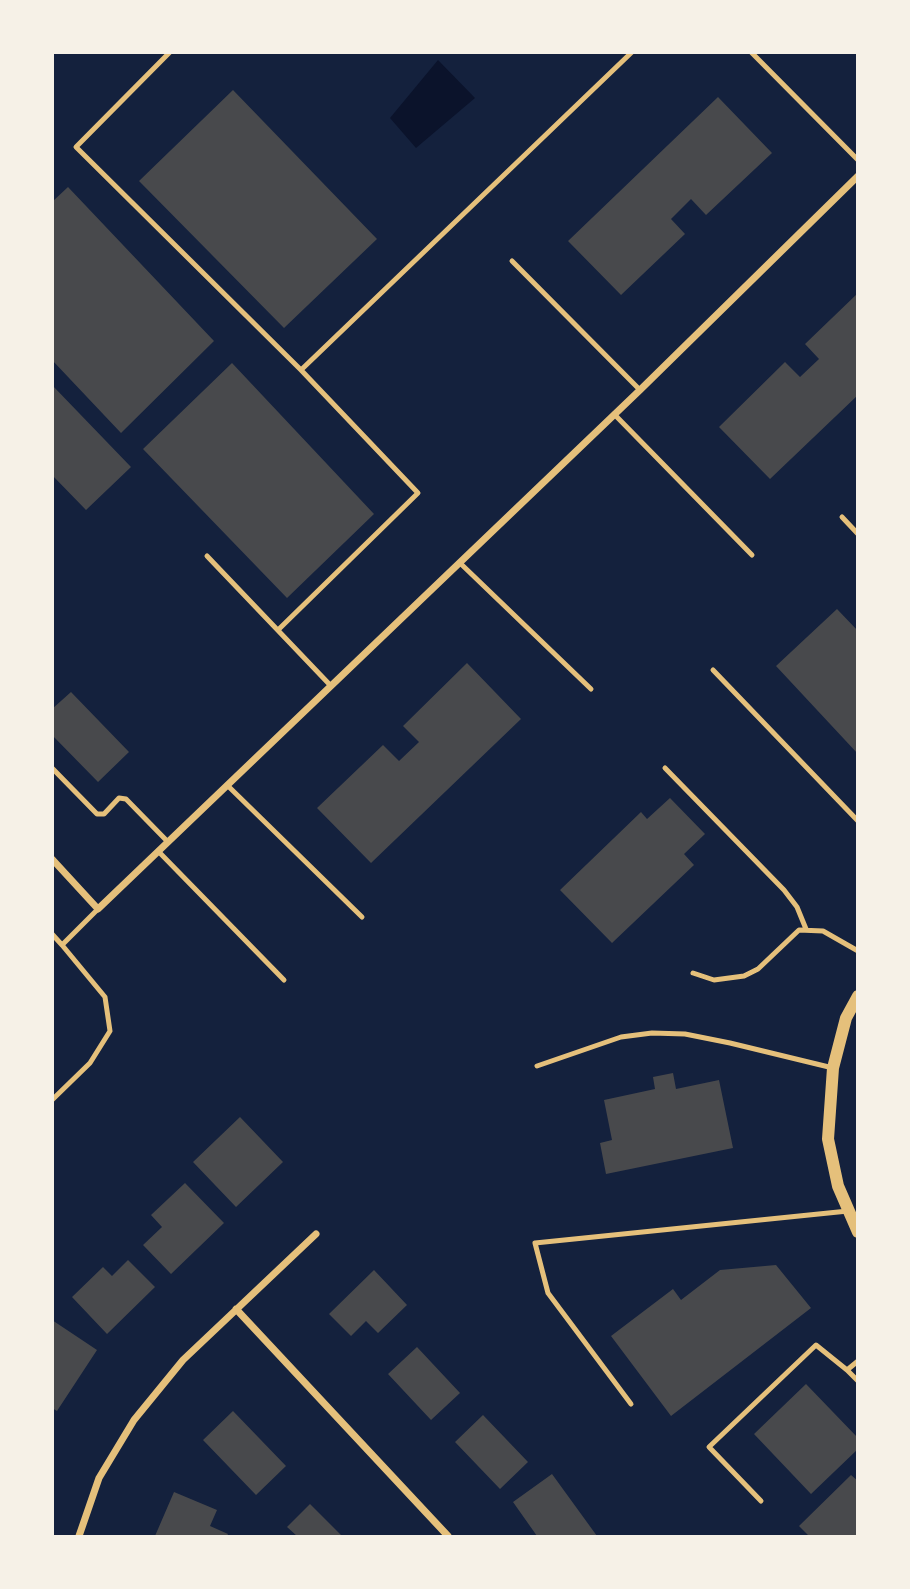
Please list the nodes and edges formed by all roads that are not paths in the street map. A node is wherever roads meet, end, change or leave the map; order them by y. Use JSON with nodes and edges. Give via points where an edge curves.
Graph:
{"nodes":[{"id":1,"x":170,"y":52,"type":"edge"},
{"id":2,"x":632,"y":52,"type":"edge"},
{"id":3,"x":751,"y":52,"type":"edge"},
{"id":4,"x":858,"y":160,"type":"edge"},
{"id":5,"x":856,"y":180,"type":"edge"},
{"id":6,"x":512,"y":261,"type":"dead end"},
{"id":7,"x":301,"y":370,"type":"junction"},
{"id":8,"x":640,"y":390,"type":"junction"},
{"id":9,"x":614,"y":414,"type":"junction"},
{"id":10,"x":842,"y":517,"type":"dead end"},
{"id":11,"x":858,"y":534,"type":"edge"},
{"id":12,"x":752,"y":555,"type":"dead end"},
{"id":13,"x":207,"y":556,"type":"dead end"},
{"id":14,"x":460,"y":563,"type":"junction"},
{"id":15,"x":278,"y":631,"type":"junction"},
{"id":16,"x":713,"y":670,"type":"dead end"},
{"id":17,"x":331,"y":686,"type":"junction"},
{"id":18,"x":591,"y":689,"type":"dead end"},
{"id":19,"x":52,"y":768,"type":"edge"},
{"id":20,"x":665,"y":768,"type":"dead end"},
{"id":21,"x":227,"y":785,"type":"junction"},
{"id":22,"x":858,"y":821,"type":"edge"},
{"id":23,"x":168,"y":842,"type":"junction"},
{"id":24,"x":158,"y":851,"type":"junction"},
{"id":25,"x":52,"y":859,"type":"edge"},
{"id":26,"x":98,"y":909,"type":"junction"},
{"id":27,"x":362,"y":917,"type":"dead end"},
{"id":28,"x":806,"y":929,"type":"junction"},
{"id":29,"x":52,"y":934,"type":"edge"},
{"id":30,"x":62,"y":945,"type":"junction"},
{"id":31,"x":858,"y":951,"type":"edge"},
{"id":32,"x":694,"y":973,"type":"dead end"},
{"id":33,"x":284,"y":980,"type":"dead end"},
{"id":34,"x":858,"y":996,"type":"edge"},
{"id":35,"x":537,"y":1066,"type":"dead end"},
{"id":36,"x":833,"y":1068,"type":"junction"},
{"id":37,"x":52,"y":1100,"type":"edge"},
{"id":38,"x":848,"y":1211,"type":"junction"},
{"id":39,"x":858,"y":1232,"type":"edge"},
{"id":40,"x":316,"y":1234,"type":"dead end"},
{"id":41,"x":236,"y":1309,"type":"junction"},
{"id":42,"x":858,"y":1361,"type":"edge"},
{"id":43,"x":847,"y":1370,"type":"junction"},
{"id":44,"x":858,"y":1381,"type":"edge"},
{"id":45,"x":631,"y":1404,"type":"dead end"},
{"id":46,"x":761,"y":1501,"type":"dead end"},
{"id":47,"x":79,"y":1536,"type":"edge"},
{"id":48,"x":448,"y":1536,"type":"edge"}],
"edges":[{"from":1,"to":7,"type":"lane","via":[[76,147]]},
{"from":2,"to":7,"type":"lane"},
{"from":3,"to":4,"type":"lane"},
{"from":5,"to":8,"type":"street"},
{"from":6,"to":8,"type":"lane"},
{"from":7,"to":15,"type":"lane","via":[[418,494]]},
{"from":8,"to":9,"type":"street"},
{"from":9,"to":12,"type":"lane"},
{"from":9,"to":14,"type":"street"},
{"from":10,"to":11,"type":"lane"},
{"from":13,"to":15,"type":"lane"},
{"from":14,"to":17,"type":"street"},
{"from":14,"to":18,"type":"lane"},
{"from":15,"to":17,"type":"lane"},
{"from":16,"to":22,"type":"lane"},
{"from":17,"to":21,"type":"street"},
{"from":19,"to":23,"type":"lane","via":[[97,814],[104,814],[119,798],[126,799]]},
{"from":20,"to":28,"type":"lane","via":[[784,890]]},
{"from":21,"to":23,"type":"street"},
{"from":21,"to":27,"type":"lane"},
{"from":23,"to":24,"type":"street"},
{"from":24,"to":26,"type":"street"},
{"from":24,"to":33,"type":"lane"},
{"from":25,"to":26,"type":"street"},
{"from":26,"to":30,"type":"lane"},
{"from":28,"to":31,"type":"lane","via":[[823,931]]},
{"from":28,"to":32,"type":"lane","via":[[790,935],[758,969],[744,976],[714,980]]},
{"from":29,"to":30,"type":"lane"},
{"from":30,"to":37,"type":"lane","via":[[104,998],[110,1031],[90,1063]]},
{"from":34,"to":36,"type":"street","via":[[846,1018]]},
{"from":35,"to":36,"type":"lane","via":[[621,1037],[652,1033],[685,1034]]},
{"from":36,"to":38,"type":"street","via":[[828,1139]]},
{"from":38,"to":39,"type":"street"},
{"from":38,"to":45,"type":"lane","via":[[535,1243],[548,1293]]},
{"from":40,"to":41,"type":"street"},
{"from":41,"to":47,"type":"street","via":[[183,1360],[134,1420],[99,1478]]},
{"from":41,"to":48,"type":"street"},
{"from":42,"to":43,"type":"lane"},
{"from":43,"to":44,"type":"lane"},
{"from":43,"to":46,"type":"lane","via":[[816,1345],[709,1447]]}]}
